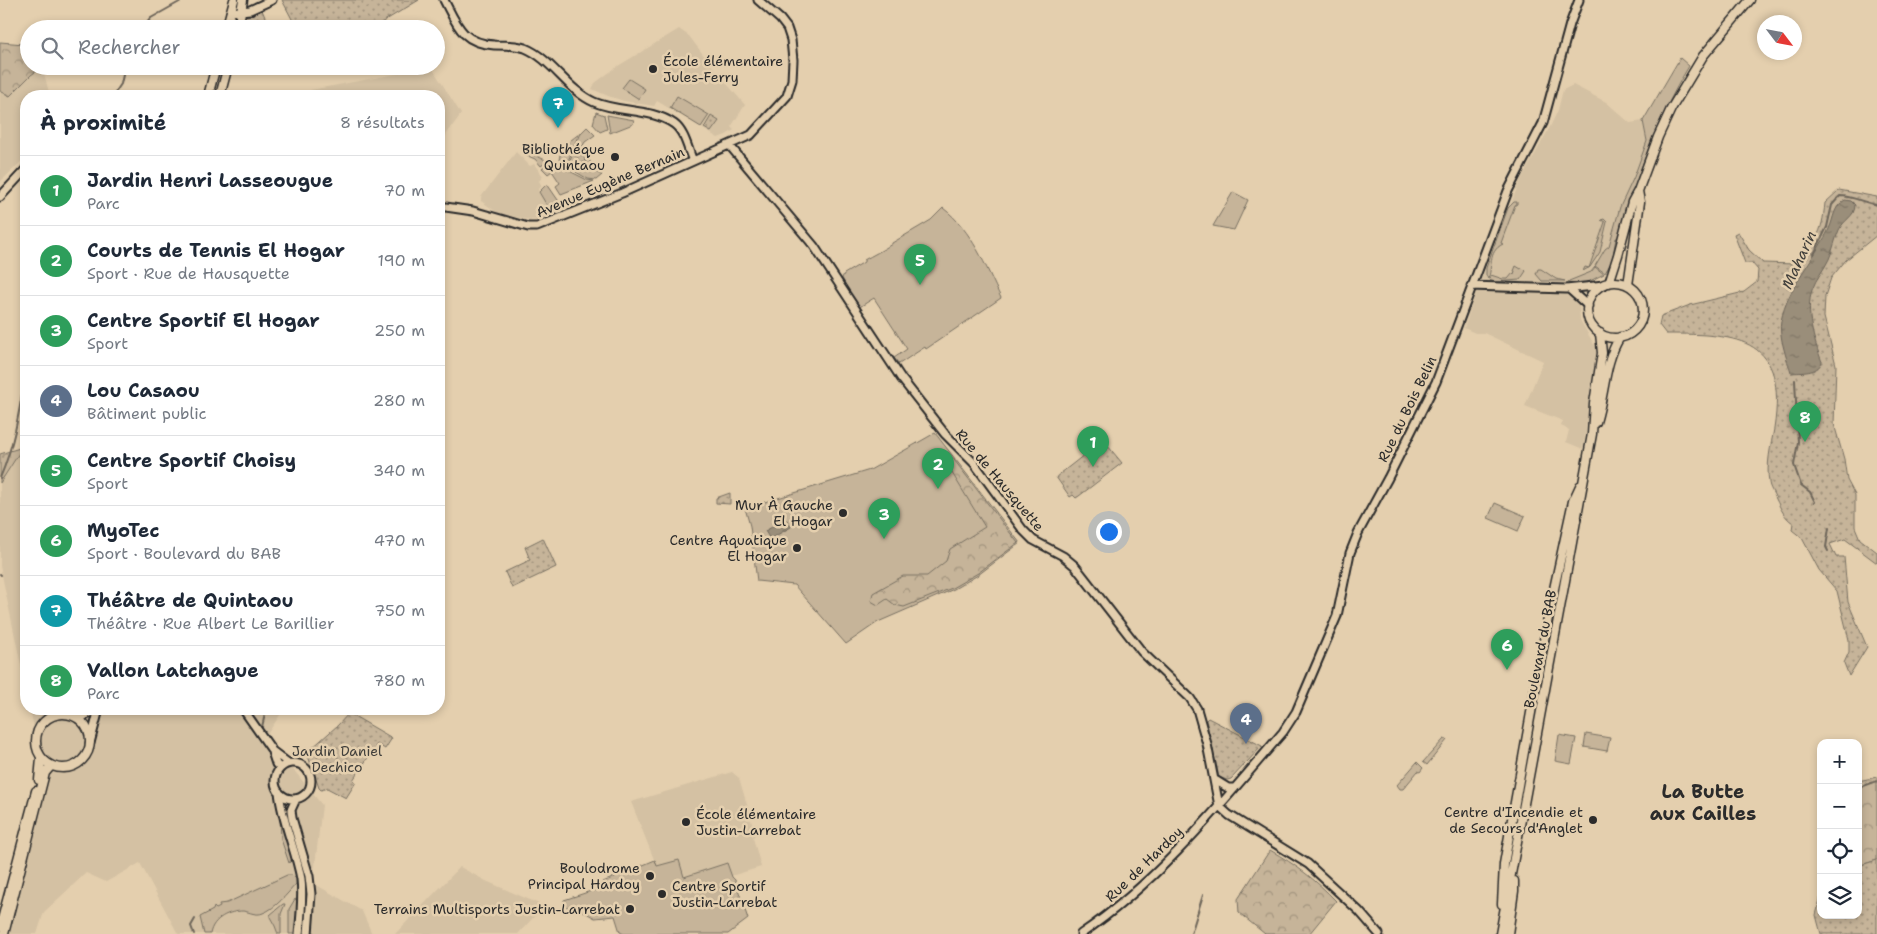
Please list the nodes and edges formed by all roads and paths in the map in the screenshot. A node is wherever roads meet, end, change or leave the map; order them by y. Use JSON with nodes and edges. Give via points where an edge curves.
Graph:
{"nodes":[{"id":1,"x":234,"y":0,"type":"edge"},
{"id":2,"x":243,"y":0,"type":"edge"},
{"id":3,"x":272,"y":0,"type":"edge"},
{"id":4,"x":444,"y":0,"type":"edge"},
{"id":5,"x":758,"y":0,"type":"edge"},
{"id":6,"x":1579,"y":0,"type":"edge"},
{"id":7,"x":1750,"y":0,"type":"edge"},
{"id":8,"x":242,"y":11,"type":"junction"},
{"id":9,"x":231,"y":12,"type":"junction"},
{"id":10,"x":229,"y":20,"type":"edge"},
{"id":11,"x":240,"y":20,"type":"edge"},
{"id":12,"x":214,"y":75,"type":"edge"},
{"id":13,"x":226,"y":75,"type":"edge"},
{"id":14,"x":210,"y":90,"type":"edge"},
{"id":15,"x":222,"y":90,"type":"edge"},
{"id":16,"x":730,"y":146,"type":"junction"},
{"id":17,"x":693,"y":161,"type":"junction"},
{"id":18,"x":20,"y":174,"type":"edge"},
{"id":19,"x":20,"y":175,"type":"edge"},
{"id":20,"x":1638,"y":191,"type":"junction"},
{"id":21,"x":0,"y":193,"type":"edge"},
{"id":22,"x":0,"y":197,"type":"edge"},
{"id":23,"x":445,"y":207,"type":"edge"},
{"id":24,"x":1606,"y":284,"type":"junction"},
{"id":25,"x":1628,"y":285,"type":"junction"},
{"id":26,"x":1471,"y":286,"type":"junction"},
{"id":27,"x":1569,"y":289,"type":"junction"},
{"id":28,"x":1588,"y":306,"type":"junction"},
{"id":29,"x":1600,"y":333,"type":"junction"},
{"id":30,"x":1620,"y":337,"type":"junction"},
{"id":31,"x":1592,"y":434,"type":"junction"},
{"id":32,"x":1585,"y":475,"type":"junction"},
{"id":33,"x":50,"y":715,"type":"edge"},
{"id":34,"x":73,"y":715,"type":"edge"},
{"id":35,"x":87,"y":715,"type":"edge"},
{"id":36,"x":97,"y":715,"type":"edge"},
{"id":37,"x":247,"y":715,"type":"edge"},
{"id":38,"x":79,"y":719,"type":"junction"},
{"id":39,"x":90,"y":743,"type":"junction"},
{"id":40,"x":271,"y":749,"type":"junction"},
{"id":41,"x":41,"y":758,"type":"junction"},
{"id":42,"x":288,"y":763,"type":"junction"},
{"id":43,"x":55,"y":767,"type":"junction"},
{"id":44,"x":280,"y":768,"type":"junction"},
{"id":45,"x":1215,"y":780,"type":"junction"},
{"id":46,"x":1234,"y":788,"type":"junction"},
{"id":47,"x":279,"y":792,"type":"junction"},
{"id":48,"x":296,"y":799,"type":"junction"},
{"id":49,"x":1219,"y":806,"type":"junction"},
{"id":50,"x":1513,"y":869,"type":"junction"},
{"id":51,"x":0,"y":927,"type":"edge"},
{"id":52,"x":1501,"y":930,"type":"edge"},
{"id":53,"x":4,"y":934,"type":"edge"},
{"id":54,"x":299,"y":934,"type":"edge"},
{"id":55,"x":308,"y":934,"type":"edge"},
{"id":56,"x":1081,"y":934,"type":"edge"},
{"id":57,"x":1379,"y":934,"type":"edge"},
{"id":58,"x":1508,"y":934,"type":"edge"}],
"edges":[{"from":1,"to":9,"type":"main road"},
{"from":2,"to":8,"type":"main road"},
{"from":3,"to":8,"type":"street","via":[[258,8]]},
{"from":4,"to":17,"type":"street","via":[[460,30],[470,38],[481,43],[523,48],[542,59],[591,101],[658,116],[676,126]]},
{"from":5,"to":16,"type":"street","name":"Avenue Eugène Bernain","via":[[787,28],[791,40],[790,88],[787,96],[752,135]]},
{"from":6,"to":26,"type":"street","name":"Rue du Bois Belin","via":[[1543,123],[1508,191]]},
{"from":7,"to":20,"type":"main road","via":[[1686,81],[1658,137]]},
{"from":8,"to":9,"type":"street"},
{"from":8,"to":11,"type":"main road"},
{"from":9,"to":10,"type":"main road"},
{"from":12,"to":14,"type":"main road"},
{"from":13,"to":15,"type":"main road"},
{"from":16,"to":17,"type":"street","name":"Avenue Eugène Bernain"},
{"from":16,"to":45,"type":"street","name":"Rue de Hausquette","via":[[814,246],[895,371],[974,463],[1023,530],[1033,540],[1076,566],[1142,652],[1190,698],[1201,718]]},
{"from":17,"to":23,"type":"street","name":"Avenue Eugène Bernain","via":[[536,227]]},
{"from":18,"to":21,"type":"street"},
{"from":19,"to":22,"type":"street"},
{"from":20,"to":24,"type":"main road"},
{"from":20,"to":25,"type":"main road","via":[[1640,202]]},
{"from":24,"to":25,"type":"main road","via":[[1618,282]]},
{"from":24,"to":27,"type":"street"},
{"from":24,"to":28,"type":"main road","via":[[1596,290]]},
{"from":25,"to":30,"type":"main road","via":[[1641,299],[1643,315],[1637,328]]},
{"from":26,"to":27,"type":"street"},
{"from":26,"to":46,"type":"street","name":"Rue du Bois Belin","via":[[1436,382],[1358,533],[1350,553],[1337,616],[1296,712],[1283,732]]},
{"from":27,"to":28,"type":"street"},
{"from":28,"to":29,"type":"main road","via":[[1591,323]]},
{"from":29,"to":30,"type":"main road"},
{"from":29,"to":31,"type":"main road","name":"Boulevard du BAB","via":[[1602,353]]},
{"from":30,"to":31,"type":"main road","name":"Boulevard du BAB","via":[[1610,358],[1602,405]]},
{"from":31,"to":32,"type":"main road","name":"Boulevard du BAB"},
{"from":32,"to":50,"type":"main road","name":"Boulevard du BAB"},
{"from":32,"to":52,"type":"main road","via":[[1573,501],[1558,566],[1521,766],[1504,864]]},
{"from":33,"to":41,"type":"main road","via":[[36,737]]},
{"from":34,"to":38,"type":"main road"},
{"from":35,"to":38,"type":"street"},
{"from":36,"to":39,"type":"street"},
{"from":37,"to":40,"type":"street"},
{"from":38,"to":39,"type":"main road","via":[[86,728]]},
{"from":39,"to":43,"type":"main road","via":[[88,752],[79,763],[72,767]]},
{"from":40,"to":42,"type":"street"},
{"from":40,"to":44,"type":"street"},
{"from":41,"to":43,"type":"main road"},
{"from":41,"to":51,"type":"main road","via":[[41,772]]},
{"from":42,"to":44,"type":"street"},
{"from":42,"to":48,"type":"street","via":[[302,764],[311,777],[307,792]]},
{"from":43,"to":53,"type":"main road","via":[[45,773]]},
{"from":44,"to":47,"type":"street","via":[[275,777]]},
{"from":45,"to":46,"type":"street"},
{"from":45,"to":49,"type":"street","name":"Rue de Hausquette"},
{"from":46,"to":49,"type":"street","name":"Rue du Bois Belin"},
{"from":47,"to":48,"type":"street","via":[[286,798]]},
{"from":47,"to":54,"type":"street","via":[[280,807],[300,879]]},
{"from":48,"to":55,"type":"street","via":[[291,810],[292,818],[307,866],[311,894]]},
{"from":49,"to":56,"type":"street","name":"Rue de Hardoy","via":[[1133,895]]},
{"from":49,"to":57,"type":"street","via":[[1308,864]]},
{"from":50,"to":52,"type":"main road","name":"Boulevard du BAB"},
{"from":50,"to":58,"type":"main road","name":"Boulevard du BAB","via":[[1514,891]]}]}
